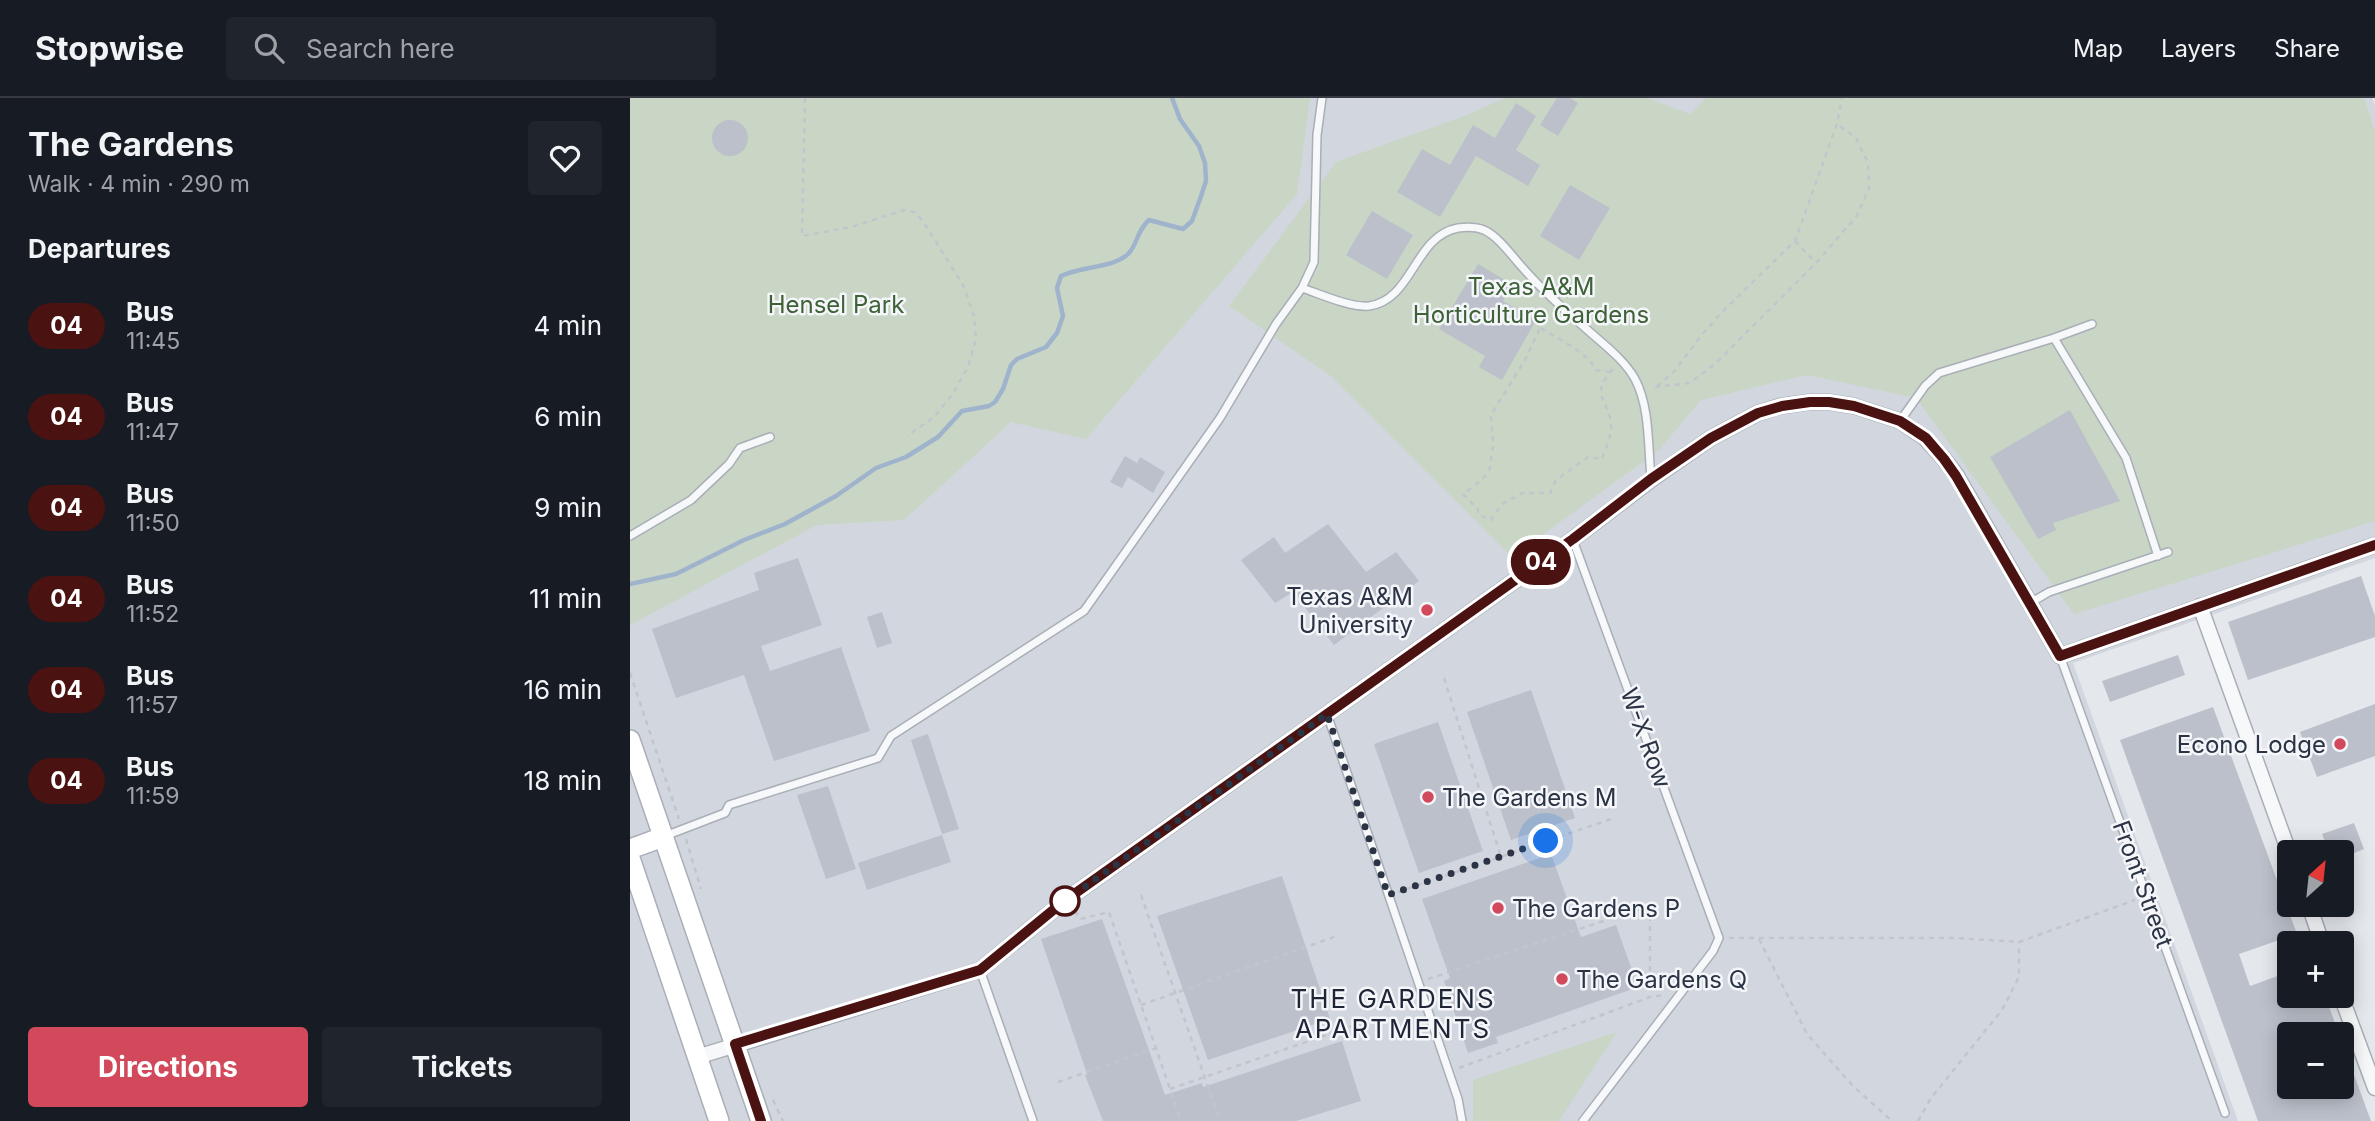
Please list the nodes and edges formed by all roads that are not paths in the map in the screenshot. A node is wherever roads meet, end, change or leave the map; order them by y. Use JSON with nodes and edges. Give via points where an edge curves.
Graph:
{"nodes":[{"id":1,"x":1322,"y":98,"type":"edge"},
{"id":2,"x":1302,"y":288,"type":"junction"},
{"id":3,"x":2092,"y":324,"type":"dead end"},
{"id":4,"x":2054,"y":338,"type":"junction"},
{"id":5,"x":1900,"y":421,"type":"junction"},
{"id":6,"x":770,"y":437,"type":"dead end"},
{"id":7,"x":1651,"y":479,"type":"junction"},
{"id":8,"x":630,"y":536,"type":"edge"},
{"id":9,"x":1573,"y":539,"type":"junction"},
{"id":10,"x":2375,"y":545,"type":"edge"},
{"id":11,"x":2168,"y":552,"type":"dead end"},
{"id":12,"x":2158,"y":556,"type":"junction"},
{"id":13,"x":2029,"y":603,"type":"junction"},
{"id":14,"x":2200,"y":606,"type":"junction"},
{"id":15,"x":2060,"y":656,"type":"junction"},
{"id":16,"x":1327,"y":714,"type":"junction"},
{"id":17,"x":630,"y":740,"type":"edge"},
{"id":18,"x":663,"y":837,"type":"junction"},
{"id":19,"x":2286,"y":840,"type":"edge"},
{"id":20,"x":630,"y":849,"type":"edge"},
{"id":21,"x":630,"y":858,"type":"edge"},
{"id":22,"x":980,"y":970,"type":"junction"},
{"id":23,"x":2346,"y":1008,"type":"edge"},
{"id":24,"x":735,"y":1044,"type":"junction"},
{"id":25,"x":697,"y":1057,"type":"junction"},
{"id":26,"x":2375,"y":1088,"type":"edge"},
{"id":27,"x":2225,"y":1113,"type":"dead end"},
{"id":28,"x":719,"y":1121,"type":"edge"},
{"id":29,"x":761,"y":1121,"type":"edge"},
{"id":30,"x":1033,"y":1121,"type":"edge"},
{"id":31,"x":1462,"y":1121,"type":"edge"},
{"id":32,"x":1583,"y":1121,"type":"edge"}],
"edges":[{"from":1,"to":2,"type":"lane","via":[[1314,262]]},
{"from":2,"to":7,"type":"lane","via":[[1367,306],[1388,300],[1434,238],[1470,227],[1483,230],[1634,377],[1642,395]]},
{"from":2,"to":18,"type":"lane","via":[[1220,418],[1084,611],[891,736],[878,758],[729,805],[725,813]]},
{"from":3,"to":4,"type":"lane"},
{"from":4,"to":5,"type":"lane","via":[[1939,373]]},
{"from":4,"to":12,"type":"lane","via":[[2126,458]]},
{"from":5,"to":7,"type":"street","via":[[1829,402],[1782,406],[1739,422]]},
{"from":5,"to":13,"type":"street","via":[[1926,438],[1956,476]]},
{"from":6,"to":8,"type":"lane","via":[[740,448],[691,499]]},
{"from":7,"to":9,"type":"street"},
{"from":9,"to":16,"type":"street"},
{"from":9,"to":32,"type":"lane","name":"W-X Row","via":[[1719,938]]},
{"from":10,"to":14,"type":"street"},
{"from":11,"to":12,"type":"lane"},
{"from":12,"to":13,"type":"lane"},
{"from":13,"to":15,"type":"street"},
{"from":14,"to":15,"type":"street"},
{"from":14,"to":19,"type":"street"},
{"from":15,"to":27,"type":"lane","name":"Front Street"},
{"from":16,"to":22,"type":"street","via":[[1067,900]]},
{"from":16,"to":31,"type":"lane"},
{"from":17,"to":18,"type":"main road"},
{"from":18,"to":20,"type":"main road"},
{"from":18,"to":24,"type":"main road"},
{"from":21,"to":25,"type":"main road"},
{"from":22,"to":24,"type":"street"},
{"from":22,"to":30,"type":"lane"},
{"from":23,"to":26,"type":"street"},
{"from":24,"to":25,"type":"street"},
{"from":24,"to":29,"type":"main road"},
{"from":25,"to":28,"type":"main road"}]}
